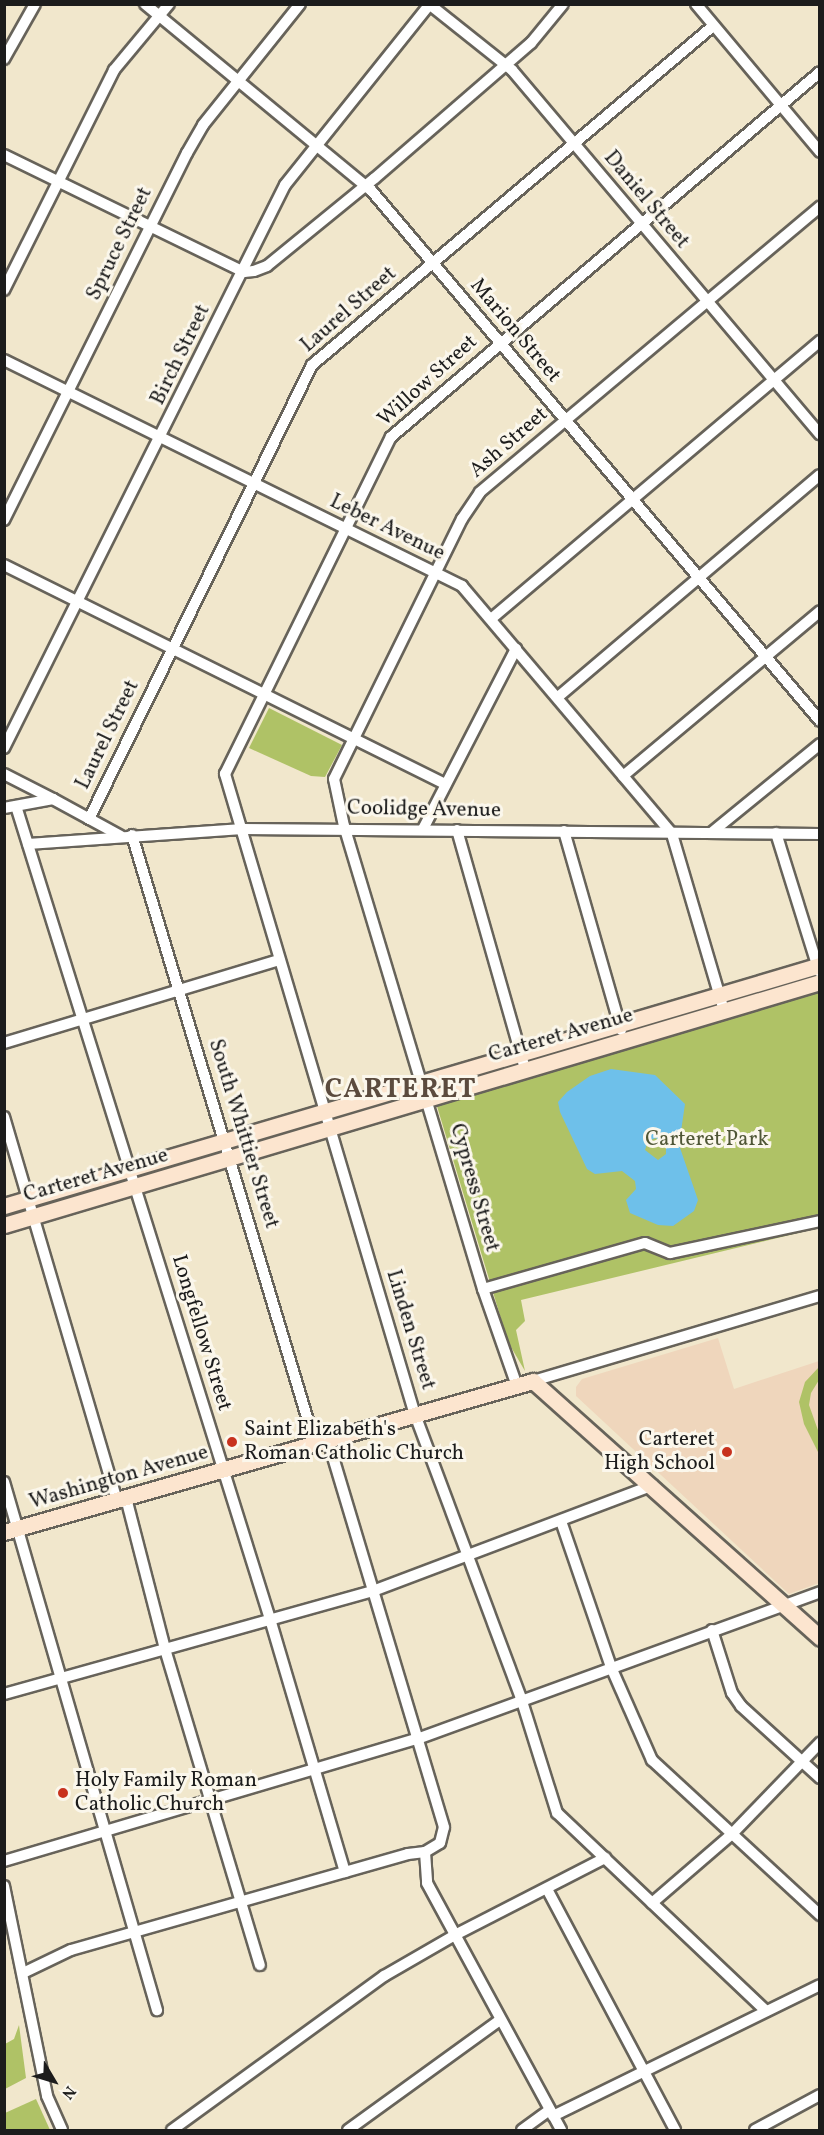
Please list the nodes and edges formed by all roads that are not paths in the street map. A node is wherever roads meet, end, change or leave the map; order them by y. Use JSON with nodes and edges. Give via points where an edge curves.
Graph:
{"nodes":[{"id":1,"x":35,"y":4,"type":"edge"},
{"id":2,"x":145,"y":4,"type":"edge"},
{"id":3,"x":170,"y":4,"type":"edge"},
{"id":4,"x":300,"y":4,"type":"edge"},
{"id":5,"x":563,"y":4,"type":"edge"},
{"id":6,"x":696,"y":4,"type":"edge"},
{"id":7,"x":430,"y":5,"type":"edge"},
{"id":8,"x":160,"y":16,"type":"junction"},
{"id":9,"x":713,"y":26,"type":"junction"},
{"id":10,"x":4,"y":59,"type":"edge"},
{"id":11,"x":506,"y":65,"type":"junction"},
{"id":12,"x":819,"y":72,"type":"edge"},
{"id":13,"x":238,"y":82,"type":"junction"},
{"id":14,"x":780,"y":104,"type":"junction"},
{"id":15,"x":575,"y":145,"type":"junction"},
{"id":16,"x":316,"y":147,"type":"junction"},
{"id":17,"x":819,"y":152,"type":"edge"},
{"id":18,"x":4,"y":155,"type":"edge"},
{"id":19,"x":59,"y":181,"type":"junction"},
{"id":20,"x":364,"y":186,"type":"junction"},
{"id":21,"x":819,"y":207,"type":"edge"},
{"id":22,"x":640,"y":224,"type":"junction"},
{"id":23,"x":150,"y":226,"type":"junction"},
{"id":24,"x":433,"y":264,"type":"junction"},
{"id":25,"x":244,"y":272,"type":"junction"},
{"id":26,"x":4,"y":290,"type":"edge"},
{"id":27,"x":706,"y":302,"type":"junction"},
{"id":28,"x":819,"y":341,"type":"edge"},
{"id":29,"x":499,"y":343,"type":"junction"},
{"id":30,"x":4,"y":360,"type":"edge"},
{"id":31,"x":773,"y":380,"type":"junction"},
{"id":32,"x":68,"y":392,"type":"junction"},
{"id":33,"x":566,"y":420,"type":"junction"},
{"id":34,"x":819,"y":434,"type":"edge"},
{"id":35,"x":162,"y":437,"type":"junction"},
{"id":36,"x":819,"y":475,"type":"edge"},
{"id":37,"x":253,"y":483,"type":"junction"},
{"id":38,"x":632,"y":499,"type":"junction"},
{"id":39,"x":4,"y":520,"type":"edge"},
{"id":40,"x":345,"y":529,"type":"junction"},
{"id":41,"x":4,"y":566,"type":"edge"},
{"id":42,"x":435,"y":574,"type":"junction"},
{"id":43,"x":696,"y":580,"type":"junction"},
{"id":44,"x":77,"y":601,"type":"junction"},
{"id":45,"x":819,"y":611,"type":"edge"},
{"id":46,"x":491,"y":619,"type":"junction"},
{"id":47,"x":172,"y":649,"type":"junction"},
{"id":48,"x":516,"y":649,"type":"junction"},
{"id":49,"x":764,"y":657,"type":"junction"},
{"id":50,"x":263,"y":693,"type":"junction"},
{"id":51,"x":558,"y":697,"type":"junction"},
{"id":52,"x":819,"y":722,"type":"edge"},
{"id":53,"x":354,"y":739,"type":"junction"},
{"id":54,"x":819,"y":744,"type":"edge"},
{"id":55,"x":4,"y":748,"type":"edge"},
{"id":56,"x":4,"y":774,"type":"edge"},
{"id":57,"x":623,"y":776,"type":"junction"},
{"id":58,"x":446,"y":784,"type":"junction"},
{"id":59,"x":52,"y":799,"type":"junction"},
{"id":60,"x":10,"y":807,"type":"edge"},
{"id":61,"x":89,"y":819,"type":"junction"},
{"id":62,"x":345,"y":828,"type":"junction"},
{"id":63,"x":242,"y":830,"type":"junction"},
{"id":64,"x":423,"y":830,"type":"junction"},
{"id":65,"x":457,"y":830,"type":"junction"},
{"id":66,"x":564,"y":831,"type":"junction"},
{"id":67,"x":711,"y":833,"type":"junction"},
{"id":68,"x":776,"y":833,"type":"junction"},
{"id":69,"x":672,"y":834,"type":"junction"},
{"id":70,"x":819,"y":834,"type":"edge"},
{"id":71,"x":126,"y":836,"type":"junction"},
{"id":72,"x":28,"y":844,"type":"junction"},
{"id":73,"x":279,"y":960,"type":"junction"},
{"id":74,"x":819,"y":968,"type":"edge"},
{"id":75,"x":819,"y":982,"type":"edge"},
{"id":76,"x":178,"y":991,"type":"junction"},
{"id":77,"x":719,"y":994,"type":"junction"},
{"id":78,"x":724,"y":1011,"type":"junction"},
{"id":79,"x":83,"y":1020,"type":"junction"},
{"id":80,"x":619,"y":1023,"type":"junction"},
{"id":81,"x":624,"y":1040,"type":"junction"},
{"id":82,"x":4,"y":1043,"type":"edge"},
{"id":83,"x":520,"y":1052,"type":"junction"},
{"id":84,"x":525,"y":1068,"type":"junction"},
{"id":85,"x":423,"y":1083,"type":"junction"},
{"id":86,"x":428,"y":1098,"type":"junction"},
{"id":87,"x":324,"y":1111,"type":"junction"},
{"id":88,"x":4,"y":1117,"type":"edge"},
{"id":89,"x":329,"y":1128,"type":"junction"},
{"id":90,"x":226,"y":1141,"type":"junction"},
{"id":91,"x":231,"y":1159,"type":"junction"},
{"id":92,"x":129,"y":1169,"type":"junction"},
{"id":93,"x":135,"y":1186,"type":"junction"},
{"id":94,"x":30,"y":1199,"type":"junction"},
{"id":95,"x":4,"y":1206,"type":"edge"},
{"id":96,"x":35,"y":1216,"type":"junction"},
{"id":97,"x":819,"y":1221,"type":"edge"},
{"id":98,"x":4,"y":1225,"type":"edge"},
{"id":99,"x":483,"y":1290,"type":"junction"},
{"id":100,"x":819,"y":1296,"type":"edge"},
{"id":101,"x":533,"y":1381,"type":"junction"},
{"id":102,"x":518,"y":1386,"type":"junction"},
{"id":103,"x":416,"y":1415,"type":"junction"},
{"id":104,"x":322,"y":1442,"type":"junction"},
{"id":105,"x":223,"y":1470,"type":"junction"},
{"id":106,"x":4,"y":1482,"type":"edge"},
{"id":107,"x":653,"y":1485,"type":"junction"},
{"id":108,"x":122,"y":1500,"type":"junction"},
{"id":109,"x":561,"y":1521,"type":"junction"},
{"id":110,"x":11,"y":1530,"type":"edge"},
{"id":111,"x":468,"y":1555,"type":"junction"},
{"id":112,"x":373,"y":1591,"type":"junction"},
{"id":113,"x":819,"y":1592,"type":"edge"},
{"id":114,"x":783,"y":1604,"type":"junction"},
{"id":115,"x":270,"y":1619,"type":"junction"},
{"id":116,"x":711,"y":1630,"type":"junction"},
{"id":117,"x":819,"y":1638,"type":"edge"},
{"id":118,"x":165,"y":1649,"type":"junction"},
{"id":119,"x":611,"y":1667,"type":"junction"},
{"id":120,"x":58,"y":1679,"type":"junction"},
{"id":121,"x":4,"y":1694,"type":"edge"},
{"id":122,"x":520,"y":1701,"type":"junction"},
{"id":123,"x":417,"y":1739,"type":"junction"},
{"id":124,"x":819,"y":1743,"type":"edge"},
{"id":125,"x":801,"y":1761,"type":"junction"},
{"id":126,"x":315,"y":1770,"type":"junction"},
{"id":127,"x":819,"y":1778,"type":"edge"},
{"id":128,"x":212,"y":1799,"type":"junction"},
{"id":129,"x":107,"y":1830,"type":"junction"},
{"id":130,"x":732,"y":1834,"type":"junction"},
{"id":131,"x":425,"y":1852,"type":"junction"},
{"id":132,"x":605,"y":1858,"type":"junction"},
{"id":133,"x":4,"y":1861,"type":"edge"},
{"id":134,"x":345,"y":1872,"type":"junction"},
{"id":135,"x":4,"y":1886,"type":"edge"},
{"id":136,"x":547,"y":1889,"type":"junction"},
{"id":137,"x":242,"y":1901,"type":"junction"},
{"id":138,"x":652,"y":1903,"type":"junction"},
{"id":139,"x":819,"y":1915,"type":"edge"},
{"id":140,"x":135,"y":1932,"type":"junction"},
{"id":141,"x":455,"y":1935,"type":"junction"},
{"id":142,"x":260,"y":1965,"type":"dead end"},
{"id":143,"x":22,"y":1973,"type":"junction"},
{"id":144,"x":819,"y":1985,"type":"edge"},
{"id":145,"x":157,"y":2010,"type":"dead end"},
{"id":146,"x":766,"y":2011,"type":"junction"},
{"id":147,"x":500,"y":2020,"type":"junction"},
{"id":148,"x":643,"y":2072,"type":"junction"},
{"id":149,"x":819,"y":2095,"type":"edge"},
{"id":150,"x":552,"y":2113,"type":"junction"},
{"id":151,"x":62,"y":2130,"type":"edge"},
{"id":152,"x":172,"y":2130,"type":"edge"},
{"id":153,"x":348,"y":2130,"type":"edge"},
{"id":154,"x":522,"y":2130,"type":"edge"},
{"id":155,"x":561,"y":2130,"type":"edge"},
{"id":156,"x":675,"y":2130,"type":"edge"},
{"id":157,"x":755,"y":2130,"type":"edge"}],
"edges":[{"from":1,"to":10,"type":"street"},
{"from":2,"to":8,"type":"street","name":"Marion Street"},
{"from":3,"to":8,"type":"street"},
{"from":4,"to":13,"type":"street","name":"Spruce Street"},
{"from":5,"to":11,"type":"street"},
{"from":6,"to":9,"type":"street"},
{"from":7,"to":11,"type":"street","name":"Daniel Street"},
{"from":7,"to":16,"type":"street","name":"Birch Street"},
{"from":8,"to":13,"type":"street","name":"Marion Street"},
{"from":8,"to":19,"type":"street","via":[[114,70]]},
{"from":9,"to":14,"type":"street"},
{"from":9,"to":15,"type":"street","name":"Laurel Street"},
{"from":11,"to":15,"type":"street","name":"Daniel Street"},
{"from":11,"to":20,"type":"street"},
{"from":12,"to":14,"type":"street","name":"Willow Street"},
{"from":13,"to":16,"type":"street","name":"Marion Street"},
{"from":13,"to":23,"type":"street","name":"Spruce Street","via":[[203,125]]},
{"from":14,"to":17,"type":"street"},
{"from":14,"to":22,"type":"street","name":"Willow Street"},
{"from":15,"to":22,"type":"street","name":"Daniel Street"},
{"from":15,"to":24,"type":"street","name":"Laurel Street"},
{"from":16,"to":20,"type":"street","name":"Marion Street"},
{"from":16,"to":25,"type":"street","name":"Birch Street","via":[[285,185]]},
{"from":18,"to":19,"type":"street"},
{"from":19,"to":23,"type":"street"},
{"from":19,"to":26,"type":"street"},
{"from":20,"to":24,"type":"street","name":"Marion Street"},
{"from":20,"to":25,"type":"street","via":[[267,266]]},
{"from":21,"to":27,"type":"street","name":"Ash Street"},
{"from":22,"to":27,"type":"street","name":"Daniel Street"},
{"from":22,"to":29,"type":"street","name":"Willow Street"},
{"from":23,"to":25,"type":"street"},
{"from":23,"to":32,"type":"street","name":"Spruce Street"},
{"from":24,"to":29,"type":"street","name":"Marion Street"},
{"from":24,"to":37,"type":"street","name":"Laurel Street","via":[[312,364]]},
{"from":25,"to":35,"type":"street","name":"Birch Street"},
{"from":27,"to":31,"type":"street","name":"Daniel Street"},
{"from":27,"to":33,"type":"street","name":"Ash Street"},
{"from":28,"to":31,"type":"street"},
{"from":29,"to":33,"type":"street","name":"Marion Street"},
{"from":29,"to":40,"type":"street","name":"Willow Street","via":[[391,437]]},
{"from":30,"to":32,"type":"street","name":"Leber Avenue"},
{"from":31,"to":34,"type":"street","name":"Daniel Street"},
{"from":31,"to":38,"type":"street"},
{"from":32,"to":35,"type":"street","name":"Leber Avenue"},
{"from":32,"to":39,"type":"street","name":"Spruce Street"},
{"from":33,"to":38,"type":"street","name":"Marion Street"},
{"from":33,"to":42,"type":"street","name":"Ash Street","via":[[480,492]]},
{"from":35,"to":37,"type":"street","name":"Leber Avenue"},
{"from":35,"to":44,"type":"street","name":"Birch Street"},
{"from":36,"to":43,"type":"street"},
{"from":37,"to":40,"type":"street","name":"Leber Avenue"},
{"from":37,"to":47,"type":"street","name":"Laurel Street"},
{"from":38,"to":43,"type":"street","name":"Marion Street"},
{"from":38,"to":46,"type":"street"},
{"from":40,"to":42,"type":"street","name":"Leber Avenue"},
{"from":40,"to":50,"type":"street","name":"Willow Street"},
{"from":41,"to":44,"type":"street"},
{"from":42,"to":46,"type":"street","name":"Leber Avenue","via":[[462,586]]},
{"from":42,"to":53,"type":"street","name":"Ash Street"},
{"from":43,"to":49,"type":"street","name":"Marion Street"},
{"from":43,"to":51,"type":"street"},
{"from":44,"to":47,"type":"street"},
{"from":44,"to":55,"type":"street","name":"Birch Street"},
{"from":45,"to":49,"type":"street"},
{"from":46,"to":48,"type":"street","name":"Leber Avenue"},
{"from":47,"to":50,"type":"street"},
{"from":47,"to":61,"type":"street","name":"Laurel Street"},
{"from":48,"to":51,"type":"street","name":"Leber Avenue"},
{"from":48,"to":58,"type":"street"},
{"from":49,"to":52,"type":"street","name":"Marion Street"},
{"from":49,"to":57,"type":"street"},
{"from":50,"to":53,"type":"street"},
{"from":50,"to":63,"type":"street","name":"Willow Street","via":[[225,771]]},
{"from":51,"to":57,"type":"street","name":"Leber Avenue"},
{"from":53,"to":58,"type":"street"},
{"from":53,"to":62,"type":"street","name":"Ash Street","via":[[334,780]]},
{"from":54,"to":67,"type":"street"},
{"from":56,"to":59,"type":"street"},
{"from":57,"to":69,"type":"street","name":"Leber Avenue"},
{"from":58,"to":64,"type":"street"},
{"from":59,"to":60,"type":"street"},
{"from":59,"to":61,"type":"street"},
{"from":60,"to":72,"type":"street","name":"Longfellow Street"},
{"from":61,"to":71,"type":"street"},
{"from":62,"to":63,"type":"street","name":"Coolidge Avenue"},
{"from":62,"to":64,"type":"street","name":"Coolidge Avenue"},
{"from":62,"to":85,"type":"street","name":"Cypress Street"},
{"from":63,"to":71,"type":"street","name":"Coolidge Avenue"},
{"from":63,"to":73,"type":"street","name":"Linden Street"},
{"from":64,"to":65,"type":"street","name":"Coolidge Avenue"},
{"from":65,"to":66,"type":"street","name":"Coolidge Avenue"},
{"from":65,"to":83,"type":"street"},
{"from":66,"to":69,"type":"street","name":"Coolidge Avenue"},
{"from":66,"to":80,"type":"street"},
{"from":67,"to":68,"type":"street","name":"Coolidge Avenue"},
{"from":67,"to":69,"type":"street","name":"Coolidge Avenue"},
{"from":68,"to":70,"type":"street","name":"Coolidge Avenue"},
{"from":68,"to":74,"type":"street"},
{"from":69,"to":77,"type":"street"},
{"from":71,"to":72,"type":"street","name":"Coolidge Avenue"},
{"from":71,"to":76,"type":"street","name":"South Whittier Street"},
{"from":72,"to":79,"type":"street","name":"Longfellow Street"},
{"from":73,"to":76,"type":"street"},
{"from":73,"to":87,"type":"street","name":"Linden Street"},
{"from":74,"to":77,"type":"street","name":"Carteret Avenue"},
{"from":75,"to":78,"type":"street","name":"Carteret Avenue"},
{"from":76,"to":79,"type":"street"},
{"from":76,"to":90,"type":"street","name":"South Whittier Street"},
{"from":77,"to":78,"type":"street"},
{"from":77,"to":80,"type":"street","name":"Carteret Avenue"},
{"from":78,"to":81,"type":"street","name":"Carteret Avenue"},
{"from":79,"to":82,"type":"street"},
{"from":79,"to":92,"type":"street","name":"Longfellow Street"},
{"from":80,"to":81,"type":"street"},
{"from":80,"to":83,"type":"street","name":"Carteret Avenue"},
{"from":81,"to":84,"type":"street","name":"Carteret Avenue"},
{"from":83,"to":84,"type":"street"},
{"from":83,"to":85,"type":"street","name":"Carteret Avenue"},
{"from":84,"to":86,"type":"street","name":"Carteret Avenue"},
{"from":85,"to":86,"type":"street","name":"Cypress Street"},
{"from":85,"to":87,"type":"street","name":"Carteret Avenue"},
{"from":86,"to":89,"type":"street","name":"Carteret Avenue"},
{"from":86,"to":99,"type":"street","name":"Cypress Street"},
{"from":87,"to":89,"type":"street","name":"Linden Street"},
{"from":87,"to":90,"type":"street","name":"Carteret Avenue"},
{"from":88,"to":94,"type":"street"},
{"from":89,"to":91,"type":"street","name":"Carteret Avenue"},
{"from":89,"to":103,"type":"street","name":"Linden Street"},
{"from":90,"to":91,"type":"street","name":"South Whittier Street"},
{"from":90,"to":92,"type":"street","name":"Carteret Avenue"},
{"from":91,"to":93,"type":"street","name":"Carteret Avenue"},
{"from":91,"to":104,"type":"street","name":"South Whittier Street"},
{"from":92,"to":93,"type":"street","name":"Longfellow Street"},
{"from":92,"to":94,"type":"street","name":"Carteret Avenue"},
{"from":93,"to":96,"type":"street","name":"Carteret Avenue"},
{"from":93,"to":105,"type":"street","name":"Longfellow Street"},
{"from":94,"to":95,"type":"street","name":"Carteret Avenue"},
{"from":94,"to":96,"type":"street"},
{"from":96,"to":98,"type":"street","name":"Carteret Avenue"},
{"from":96,"to":108,"type":"street"},
{"from":97,"to":99,"type":"street","via":[[670,1253],[645,1243]]},
{"from":99,"to":102,"type":"street","name":"Cypress Street"},
{"from":100,"to":101,"type":"street"},
{"from":101,"to":102,"type":"street","name":"Washington Avenue"},
{"from":101,"to":107,"type":"street"},
{"from":102,"to":103,"type":"street","name":"Washington Avenue"},
{"from":103,"to":104,"type":"street","name":"Washington Avenue"},
{"from":103,"to":111,"type":"street","name":"Linden Street"},
{"from":104,"to":105,"type":"street","name":"Washington Avenue"},
{"from":104,"to":112,"type":"street","name":"South Whittier Street"},
{"from":105,"to":108,"type":"street","name":"Washington Avenue"},
{"from":105,"to":115,"type":"street","name":"Longfellow Street"},
{"from":106,"to":110,"type":"street"},
{"from":107,"to":109,"type":"street"},
{"from":107,"to":114,"type":"street"},
{"from":108,"to":110,"type":"street","name":"Washington Avenue"},
{"from":108,"to":118,"type":"street"},
{"from":109,"to":111,"type":"street"},
{"from":109,"to":119,"type":"street"},
{"from":110,"to":120,"type":"street"},
{"from":111,"to":112,"type":"street"},
{"from":111,"to":122,"type":"street","name":"Linden Street"},
{"from":112,"to":115,"type":"street"},
{"from":112,"to":123,"type":"street","name":"South Whittier Street"},
{"from":113,"to":114,"type":"street"},
{"from":114,"to":116,"type":"street"},
{"from":114,"to":117,"type":"street"},
{"from":115,"to":118,"type":"street"},
{"from":115,"to":126,"type":"street","name":"Longfellow Street"},
{"from":116,"to":119,"type":"street"},
{"from":116,"to":125,"type":"street","via":[[732,1693]]},
{"from":118,"to":120,"type":"street"},
{"from":118,"to":128,"type":"street"},
{"from":119,"to":122,"type":"street"},
{"from":119,"to":130,"type":"street","via":[[652,1760]]},
{"from":120,"to":121,"type":"street"},
{"from":120,"to":129,"type":"street"},
{"from":122,"to":123,"type":"street"},
{"from":122,"to":132,"type":"street","name":"Linden Street","via":[[557,1813]]},
{"from":123,"to":126,"type":"street"},
{"from":123,"to":131,"type":"street","name":"South Whittier Street","via":[[444,1827],[440,1843]]},
{"from":124,"to":125,"type":"street"},
{"from":125,"to":127,"type":"street"},
{"from":125,"to":130,"type":"street"},
{"from":126,"to":128,"type":"street"},
{"from":126,"to":134,"type":"street","name":"Longfellow Street"},
{"from":128,"to":129,"type":"street"},
{"from":128,"to":137,"type":"street"},
{"from":129,"to":133,"type":"street"},
{"from":129,"to":140,"type":"street"},
{"from":130,"to":138,"type":"street"},
{"from":130,"to":139,"type":"street"},
{"from":131,"to":134,"type":"street"},
{"from":131,"to":141,"type":"street","via":[[427,1883]]},
{"from":132,"to":136,"type":"street"},
{"from":132,"to":138,"type":"street","name":"Linden Street"},
{"from":134,"to":137,"type":"street"},
{"from":135,"to":143,"type":"street"},
{"from":136,"to":141,"type":"street"},
{"from":136,"to":148,"type":"street"},
{"from":137,"to":140,"type":"street"},
{"from":137,"to":142,"type":"street"},
{"from":138,"to":146,"type":"street","name":"Linden Street"},
{"from":140,"to":143,"type":"street","via":[[71,1950]]},
{"from":140,"to":145,"type":"street"},
{"from":141,"to":147,"type":"street"},
{"from":141,"to":152,"type":"street","via":[[374,1983]]},
{"from":143,"to":151,"type":"street","via":[[47,2096]]},
{"from":144,"to":146,"type":"street"},
{"from":146,"to":148,"type":"street"},
{"from":147,"to":150,"type":"street"},
{"from":147,"to":153,"type":"street"},
{"from":148,"to":150,"type":"street"},
{"from":148,"to":156,"type":"street"},
{"from":149,"to":157,"type":"street"},
{"from":150,"to":154,"type":"street"},
{"from":150,"to":155,"type":"street"}]}
